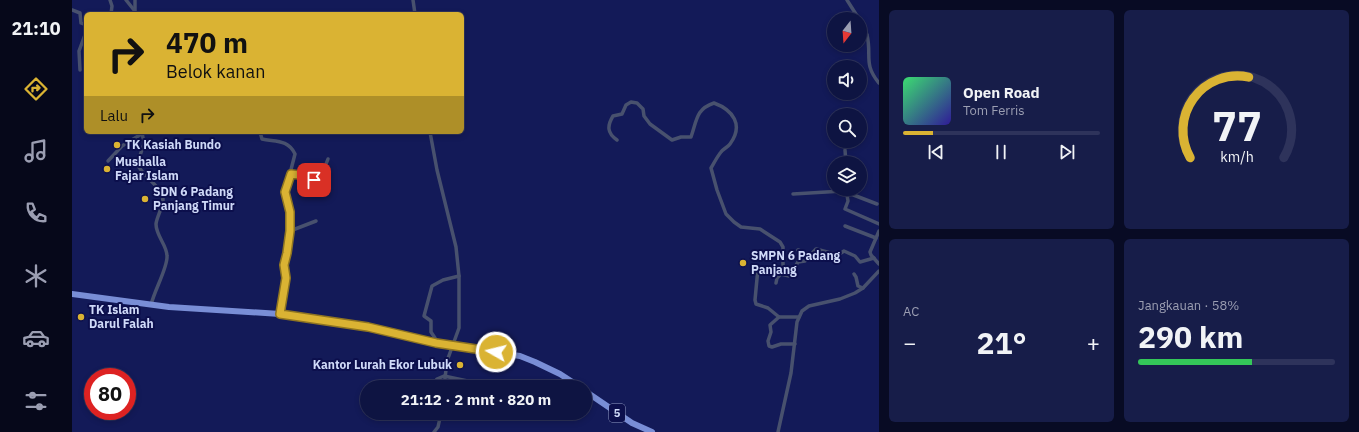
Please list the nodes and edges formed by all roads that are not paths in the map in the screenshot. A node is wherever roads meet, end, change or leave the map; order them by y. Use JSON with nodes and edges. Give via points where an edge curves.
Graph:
{"nodes":[{"id":1,"x":110,"y":0,"type":"edge"},
{"id":2,"x":126,"y":0,"type":"edge"},
{"id":3,"x":136,"y":0,"type":"edge"},
{"id":4,"x":413,"y":0,"type":"edge"},
{"id":5,"x":847,"y":0,"type":"edge"},
{"id":6,"x":72,"y":10,"type":"edge"},
{"id":7,"x":111,"y":12,"type":"edge"},
{"id":8,"x":134,"y":12,"type":"edge"},
{"id":9,"x":415,"y":12,"type":"edge"},
{"id":10,"x":855,"y":12,"type":"edge"},
{"id":11,"x":84,"y":24,"type":"edge"},
{"id":12,"x":867,"y":32,"type":"edge"},
{"id":13,"x":84,"y":38,"type":"edge"},
{"id":14,"x":80,"y":70,"type":"dead end"},
{"id":15,"x":879,"y":83,"type":"edge"},
{"id":16,"x":140,"y":134,"type":"edge"},
{"id":17,"x":142,"y":134,"type":"edge"},
{"id":18,"x":261,"y":134,"type":"edge"},
{"id":19,"x":430,"y":134,"type":"edge"},
{"id":20,"x":617,"y":140,"type":"dead end"},
{"id":21,"x":845,"y":150,"type":"dead end"},
{"id":22,"x":845,"y":156,"type":"edge"},
{"id":23,"x":328,"y":159,"type":"dead end"},
{"id":24,"x":108,"y":161,"type":"dead end"},
{"id":25,"x":291,"y":174,"type":"junction"},
{"id":26,"x":827,"y":191,"type":"edge"},
{"id":27,"x":793,"y":194,"type":"dead end"},
{"id":28,"x":847,"y":196,"type":"edge"},
{"id":29,"x":859,"y":196,"type":"edge"},
{"id":30,"x":877,"y":204,"type":"dead end"},
{"id":31,"x":316,"y":221,"type":"dead end"},
{"id":32,"x":879,"y":224,"type":"edge"},
{"id":33,"x":845,"y":226,"type":"dead end"},
{"id":34,"x":290,"y":231,"type":"junction"},
{"id":35,"x":879,"y":231,"type":"edge"},
{"id":36,"x":876,"y":238,"type":"junction"},
{"id":37,"x":798,"y":250,"type":"dead end"},
{"id":38,"x":811,"y":255,"type":"junction"},
{"id":39,"x":874,"y":258,"type":"junction"},
{"id":40,"x":879,"y":264,"type":"edge"},
{"id":41,"x":879,"y":271,"type":"edge"},
{"id":42,"x":854,"y":274,"type":"dead end"},
{"id":43,"x":459,"y":276,"type":"junction"},
{"id":44,"x":776,"y":283,"type":"dead end"},
{"id":45,"x":862,"y":288,"type":"junction"},
{"id":46,"x":72,"y":294,"type":"edge"},
{"id":47,"x":151,"y":305,"type":"junction"},
{"id":48,"x":280,"y":314,"type":"junction"},
{"id":49,"x":779,"y":317,"type":"junction"},
{"id":50,"x":799,"y":317,"type":"junction"},
{"id":51,"x":436,"y":343,"type":"junction"},
{"id":52,"x":795,"y":344,"type":"junction"},
{"id":53,"x":453,"y":346,"type":"junction"},
{"id":54,"x":444,"y":376,"type":"junction"},
{"id":55,"x":436,"y":380,"type":"edge"},
{"id":56,"x":444,"y":380,"type":"edge"},
{"id":57,"x":463,"y":380,"type":"edge"},
{"id":58,"x":568,"y":380,"type":"edge"},
{"id":59,"x":592,"y":396,"type":"edge"},
{"id":60,"x":440,"y":420,"type":"edge"},
{"id":61,"x":434,"y":432,"type":"edge"},
{"id":62,"x":652,"y":432,"type":"edge"},
{"id":63,"x":778,"y":432,"type":"edge"}],
"edges":[{"from":1,"to":7,"type":"street"},
{"from":2,"to":8,"type":"street"},
{"from":3,"to":8,"type":"street"},
{"from":4,"to":9,"type":"street"},
{"from":5,"to":10,"type":"street"},
{"from":6,"to":11,"type":"street","via":[[80,13],[81,23]]},
{"from":12,"to":15,"type":"street","via":[[868,64]]},
{"from":13,"to":14,"type":"street","via":[[79,52]]},
{"from":16,"to":24,"type":"street","via":[[122,146]]},
{"from":17,"to":47,"type":"street","via":[[144,144],[137,164],[162,194],[162,206],[156,227],[167,253]]},
{"from":18,"to":25,"type":"street","via":[[262,139],[284,142],[293,150],[295,157]]},
{"from":19,"to":43,"type":"street","via":[[436,170],[456,247]]},
{"from":20,"to":49,"type":"street","via":[[612,136],[608,124],[613,116],[622,114],[626,105],[631,102],[637,103],[650,124],[672,140],[691,137],[700,112],[714,102],[733,114],[737,123],[735,135],[711,168],[726,214],[742,226],[760,229],[780,242],[783,247],[781,270],[778,272],[758,269],[755,302]]},
{"from":21,"to":22,"type":"street"},
{"from":23,"to":25,"type":"street","via":[[314,180]]},
{"from":25,"to":34,"type":"street","via":[[285,193],[290,212]]},
{"from":26,"to":27,"type":"street"},
{"from":28,"to":32,"type":"street","via":[[846,209]]},
{"from":29,"to":30,"type":"street"},
{"from":31,"to":34,"type":"street"},
{"from":33,"to":36,"type":"street"},
{"from":34,"to":48,"type":"street"},
{"from":35,"to":36,"type":"street"},
{"from":36,"to":39,"type":"street","via":[[870,250]]},
{"from":37,"to":38,"type":"street"},
{"from":38,"to":39,"type":"street","via":[[818,249],[838,255],[844,251],[855,256],[860,262]]},
{"from":38,"to":44,"type":"street","via":[[805,262],[798,262],[789,276],[781,274]]},
{"from":39,"to":40,"type":"street"},
{"from":41,"to":45,"type":"street"},
{"from":42,"to":45,"type":"street","via":[[858,286]]},
{"from":43,"to":51,"type":"street","via":[[432,286],[424,316],[431,322],[431,333]]},
{"from":43,"to":53,"type":"street","via":[[459,328]]},
{"from":45,"to":50,"type":"street","via":[[848,297],[804,308]]},
{"from":46,"to":47,"type":"highway"},
{"from":47,"to":48,"type":"highway"},
{"from":48,"to":51,"type":"highway","via":[[368,327]]},
{"from":49,"to":50,"type":"street"},
{"from":49,"to":52,"type":"street","via":[[770,325],[769,346]]},
{"from":50,"to":52,"type":"street"},
{"from":51,"to":53,"type":"highway"},
{"from":52,"to":63,"type":"street"},
{"from":53,"to":54,"type":"street"},
{"from":53,"to":58,"type":"highway","via":[[524,357]]},
{"from":54,"to":55,"type":"street"},
{"from":54,"to":56,"type":"street"},
{"from":54,"to":57,"type":"street"},
{"from":59,"to":62,"type":"highway","number":"5","via":[[632,423]]},
{"from":60,"to":61,"type":"street"}]}
